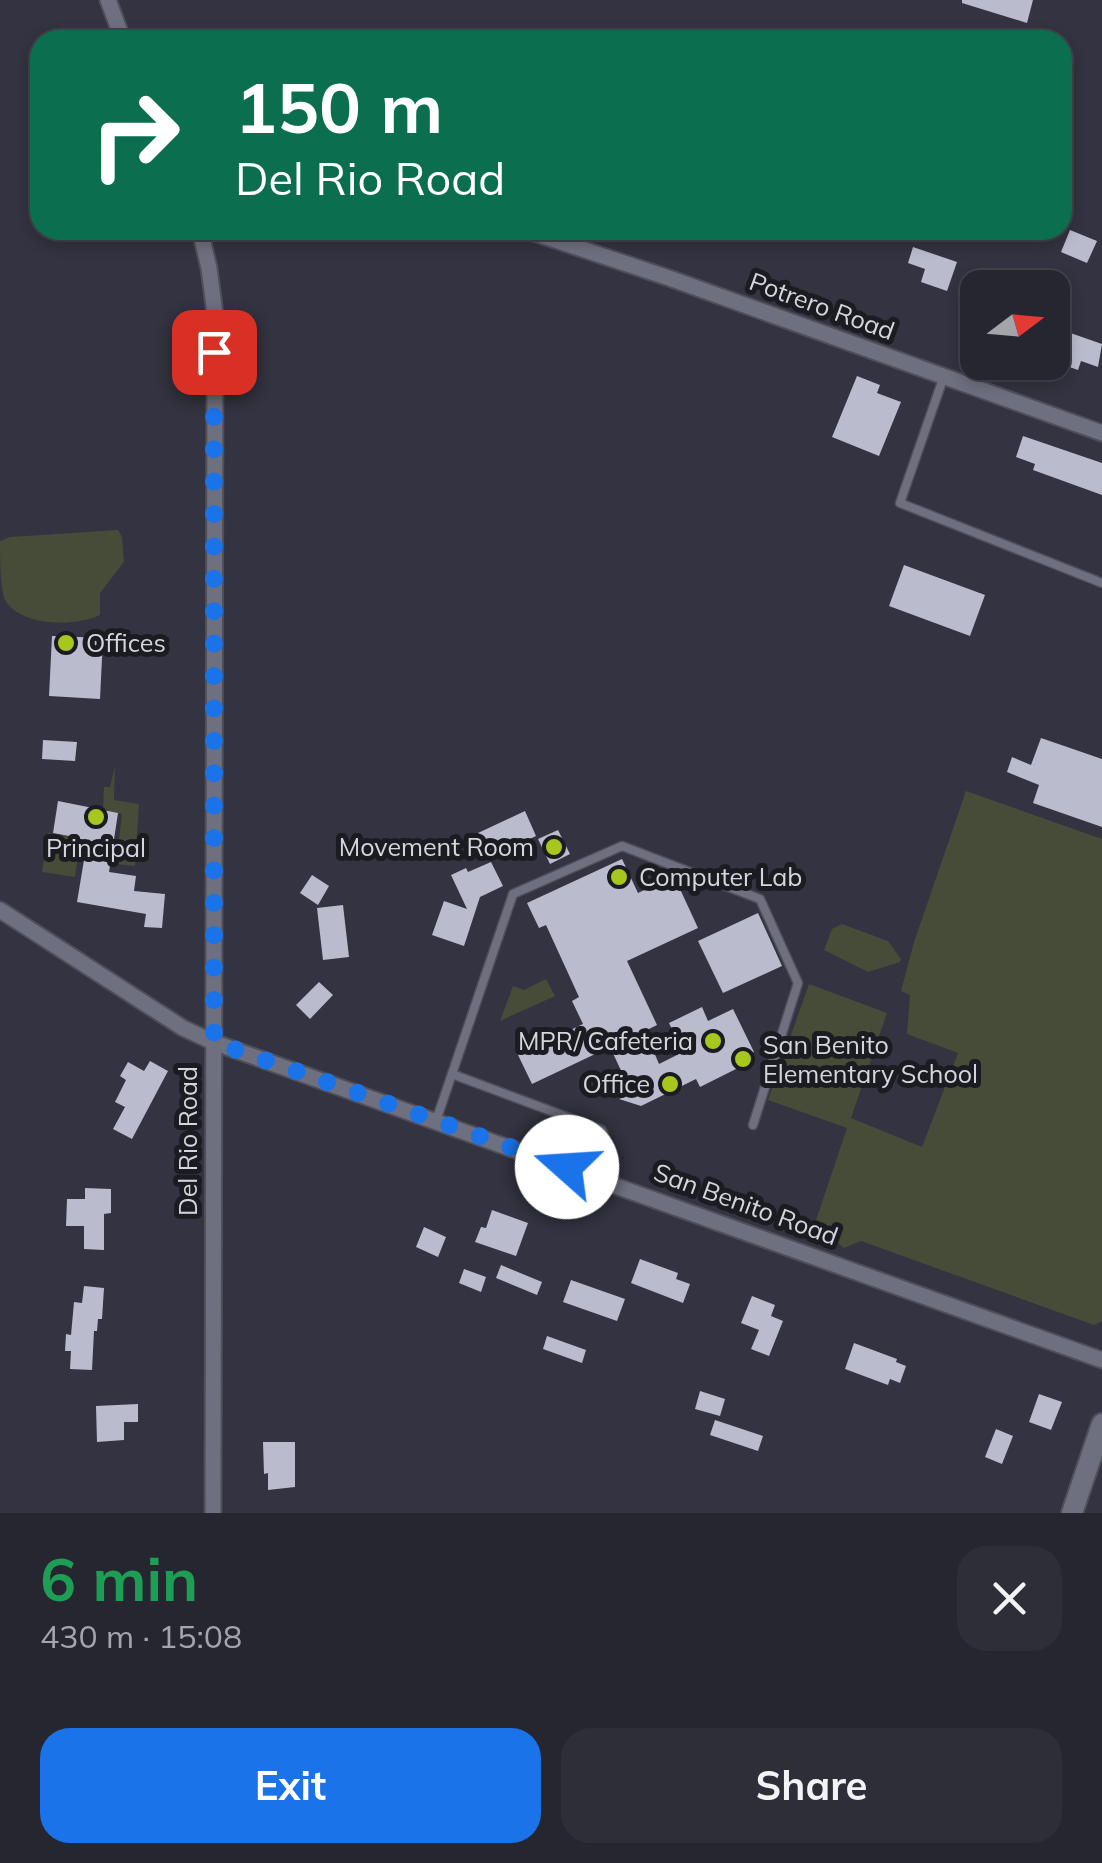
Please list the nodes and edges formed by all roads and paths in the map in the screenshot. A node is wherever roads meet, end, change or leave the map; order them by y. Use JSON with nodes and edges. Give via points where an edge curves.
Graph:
{"nodes":[{"id":1,"x":108,"y":0,"type":"edge"},
{"id":2,"x":119,"y":30,"type":"edge"},
{"id":3,"x":202,"y":240,"type":"edge"},
{"id":4,"x":553,"y":240,"type":"edge"},
{"id":5,"x":944,"y":376,"type":"junction"},
{"id":6,"x":1102,"y":433,"type":"edge"},
{"id":7,"x":1102,"y":583,"type":"edge"},
{"id":8,"x":0,"y":910,"type":"edge"},
{"id":9,"x":214,"y":1042,"type":"junction"},
{"id":10,"x":452,"y":1074,"type":"junction"},
{"id":11,"x":436,"y":1120,"type":"junction"},
{"id":12,"x":753,"y":1125,"type":"dead end"},
{"id":13,"x":600,"y":1179,"type":"junction"},
{"id":14,"x":1102,"y":1360,"type":"edge"},
{"id":15,"x":1102,"y":1424,"type":"edge"},
{"id":16,"x":214,"y":1513,"type":"edge"},
{"id":17,"x":1072,"y":1513,"type":"edge"}],
"edges":[{"from":1,"to":2,"type":"street"},
{"from":3,"to":9,"type":"street","name":"Del Rio Road","via":[[214,314]]},
{"from":4,"to":5,"type":"street","name":"Potrero Road"},
{"from":5,"to":6,"type":"street","name":"Potrero Road"},
{"from":5,"to":7,"type":"lane","via":[[900,503]]},
{"from":8,"to":9,"type":"street","name":"San Benito Road"},
{"from":9,"to":11,"type":"street","name":"San Benito Road"},
{"from":9,"to":16,"type":"street","name":"Del Rio Road"},
{"from":10,"to":11,"type":"lane"},
{"from":10,"to":12,"type":"lane","via":[[513,894],[622,846],[760,899],[798,983]]},
{"from":10,"to":13,"type":"lane","via":[[602,1130],[609,1148]]},
{"from":11,"to":13,"type":"street","name":"San Benito Road"},
{"from":13,"to":14,"type":"street","name":"San Benito Road"},
{"from":15,"to":17,"type":"street"}]}
